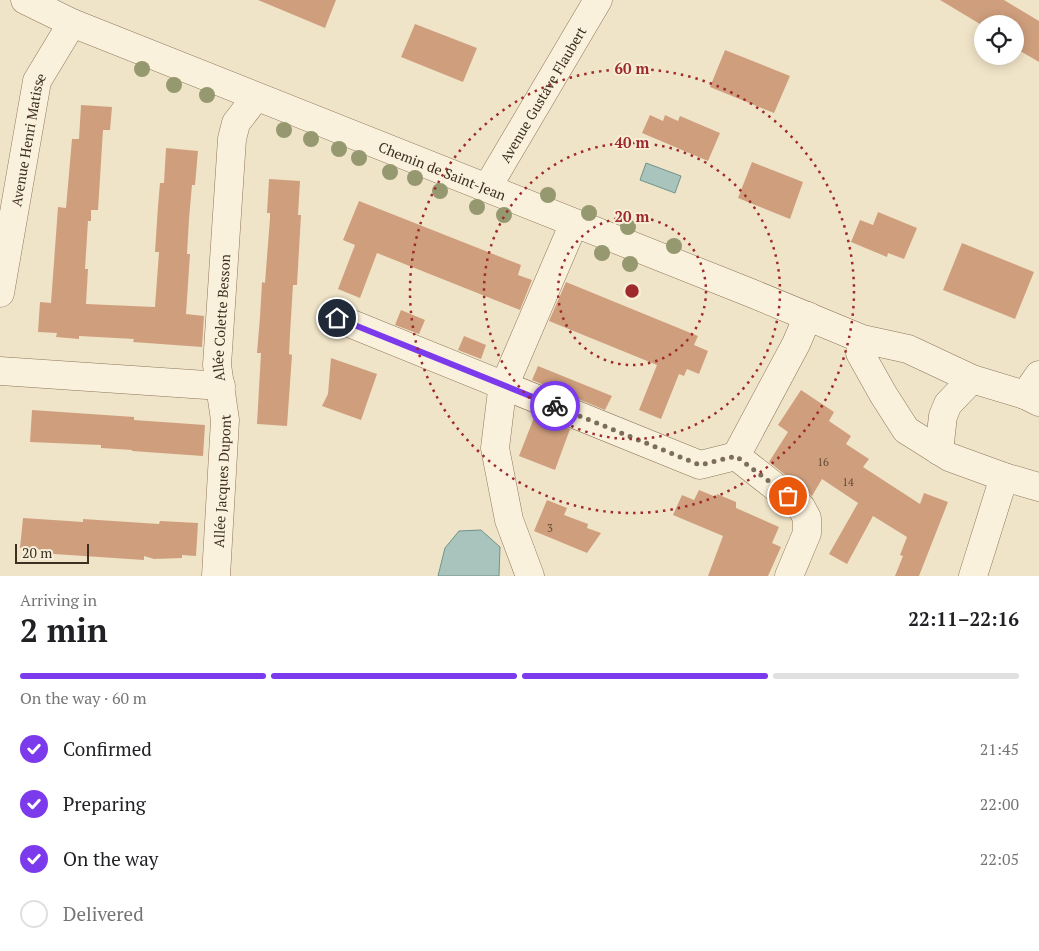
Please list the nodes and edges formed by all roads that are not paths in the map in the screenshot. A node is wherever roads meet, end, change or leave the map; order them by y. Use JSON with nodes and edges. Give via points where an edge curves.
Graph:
{"nodes":[{"id":1,"x":25,"y":0,"type":"edge"},
{"id":2,"x":598,"y":0,"type":"edge"},
{"id":3,"x":72,"y":23,"type":"junction"},
{"id":4,"x":256,"y":97,"type":"junction"},
{"id":5,"x":487,"y":188,"type":"junction"},
{"id":6,"x":574,"y":222,"type":"junction"},
{"id":7,"x":0,"y":294,"type":"edge"},
{"id":8,"x":808,"y":316,"type":"junction"},
{"id":9,"x":337,"y":318,"type":"dead end"},
{"id":10,"x":862,"y":339,"type":"junction"},
{"id":11,"x":0,"y":371,"type":"edge"},
{"id":12,"x":972,"y":379,"type":"junction"},
{"id":13,"x":504,"y":385,"type":"junction"},
{"id":14,"x":221,"y":386,"type":"junction"},
{"id":15,"x":1034,"y":391,"type":"edge"},
{"id":16,"x":940,"y":451,"type":"junction"},
{"id":17,"x":736,"y":456,"type":"junction"},
{"id":18,"x":1004,"y":478,"type":"junction"},
{"id":19,"x":1039,"y":487,"type":"edge"},
{"id":20,"x":216,"y":576,"type":"edge"},
{"id":21,"x":530,"y":576,"type":"edge"},
{"id":22,"x":789,"y":576,"type":"edge"},
{"id":23,"x":973,"y":576,"type":"edge"}],
"edges":[{"from":1,"to":3,"type":"street","name":"Chemin de Saint-Jean"},
{"from":2,"to":5,"type":"street","name":"Avenue Gustave Flaubert"},
{"from":3,"to":4,"type":"street","name":"Chemin de Saint-Jean"},
{"from":3,"to":7,"type":"street","name":"Avenue Henri Matisse","via":[[37,81]]},
{"from":4,"to":5,"type":"street","name":"Chemin de Saint-Jean"},
{"from":4,"to":14,"type":"street","name":"Allée Colette Besson","via":[[236,122],[232,140],[217,365]]},
{"from":5,"to":6,"type":"street","name":"Chemin de Saint-Jean"},
{"from":6,"to":8,"type":"street","name":"Chemin de Saint-Jean"},
{"from":6,"to":13,"type":"street"},
{"from":8,"to":10,"type":"street","name":"Chemin de Saint-Jean"},
{"from":8,"to":17,"type":"street"},
{"from":9,"to":13,"type":"street"},
{"from":10,"to":12,"type":"street","name":"Chemin de Saint-Jean","via":[[908,349]]},
{"from":10,"to":16,"type":"street","via":[[860,353],[906,430]]},
{"from":11,"to":14,"type":"street","name":"Allée Colette Besson"},
{"from":12,"to":15,"type":"street","name":"Chemin de Saint-Jean"},
{"from":12,"to":16,"type":"street","via":[[948,404],[943,416]]},
{"from":13,"to":17,"type":"street","via":[[700,465]]},
{"from":13,"to":21,"type":"street","via":[[496,448],[509,520]]},
{"from":14,"to":20,"type":"street","name":"Allée Jacques Dupont","via":[[225,420]]},
{"from":16,"to":18,"type":"street"},
{"from":17,"to":22,"type":"street","via":[[801,507],[806,518],[807,533]]},
{"from":18,"to":19,"type":"street"},
{"from":18,"to":23,"type":"street"}]}
